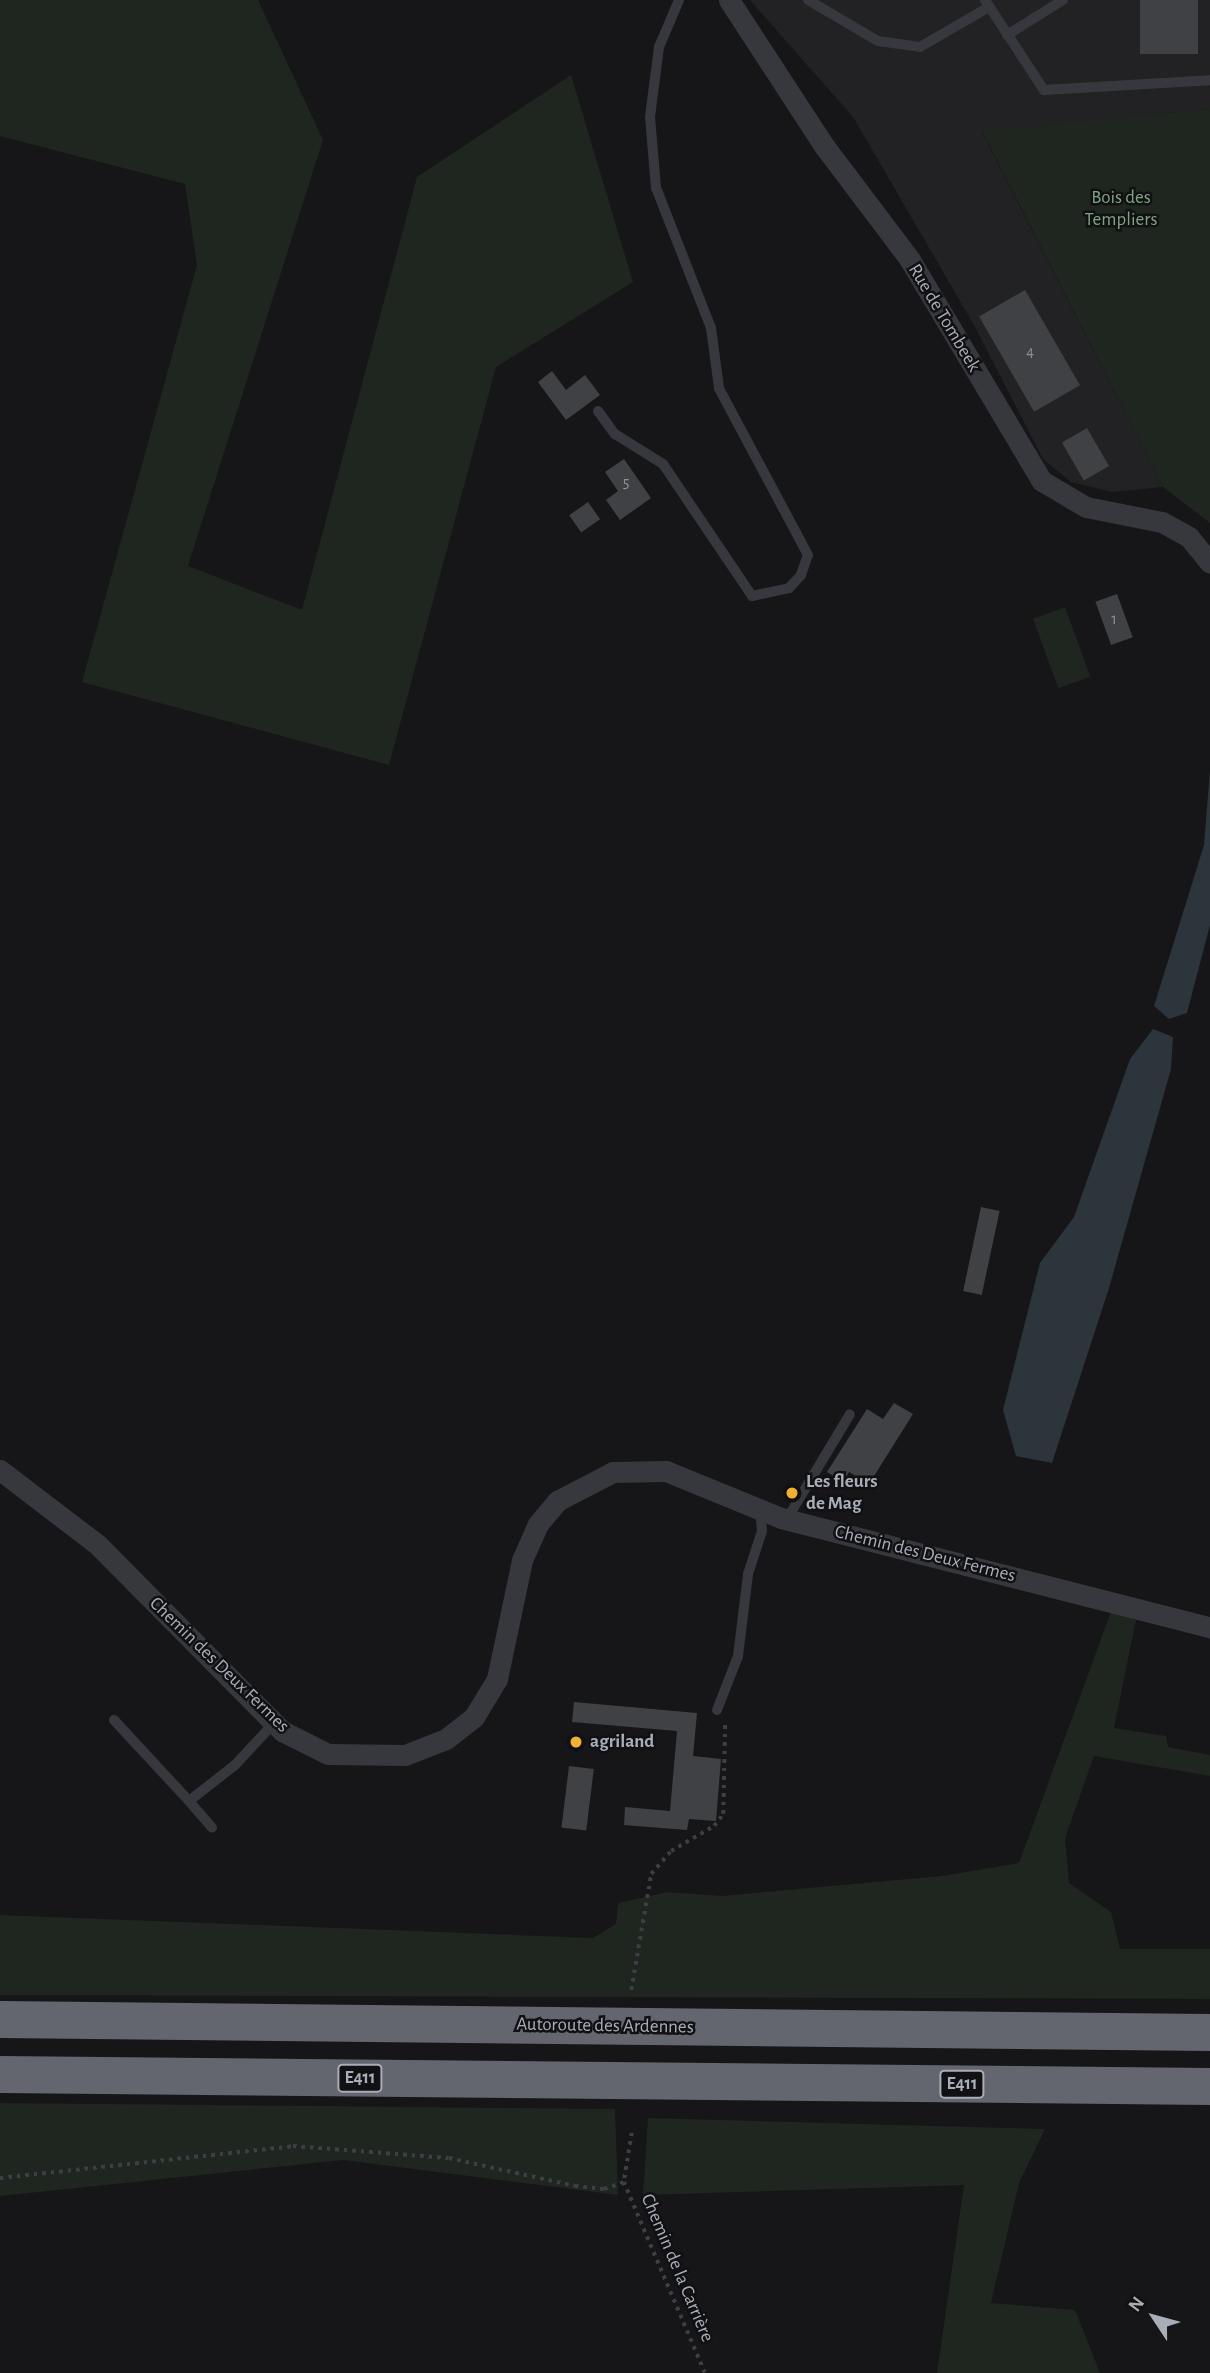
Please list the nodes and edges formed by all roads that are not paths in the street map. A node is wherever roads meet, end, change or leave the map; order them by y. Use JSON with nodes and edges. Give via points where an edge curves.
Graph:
{"nodes":[{"id":1,"x":679,"y":0,"type":"edge"},
{"id":2,"x":808,"y":0,"type":"edge"},
{"id":3,"x":1063,"y":0,"type":"edge"},
{"id":4,"x":731,"y":1,"type":"edge"},
{"id":5,"x":987,"y":3,"type":"edge"},
{"id":6,"x":1007,"y":35,"type":"junction"},
{"id":7,"x":1210,"y":80,"type":"edge"},
{"id":8,"x":598,"y":411,"type":"dead end"},
{"id":9,"x":1210,"y":563,"type":"edge"},
{"id":10,"x":850,"y":1414,"type":"dead end"},
{"id":11,"x":0,"y":1470,"type":"edge"},
{"id":12,"x":760,"y":1509,"type":"junction"},
{"id":13,"x":787,"y":1519,"type":"junction"},
{"id":14,"x":1210,"y":1627,"type":"edge"},
{"id":15,"x":717,"y":1710,"type":"dead end"},
{"id":16,"x":114,"y":1720,"type":"dead end"},
{"id":17,"x":274,"y":1723,"type":"junction"},
{"id":18,"x":189,"y":1801,"type":"junction"},
{"id":19,"x":212,"y":1827,"type":"dead end"},
{"id":20,"x":1210,"y":2007,"type":"edge"},
{"id":21,"x":0,"y":2019,"type":"edge"},
{"id":22,"x":1113,"y":2031,"type":"junction"},
{"id":23,"x":1210,"y":2032,"type":"edge"},
{"id":24,"x":0,"y":2074,"type":"edge"},
{"id":25,"x":1208,"y":2087,"type":"edge"}],
"edges":[{"from":1,"to":8,"type":"lane","via":[[657,61],[650,117],[656,188],[710,328],[719,388],[807,555],[801,575],[789,589],[752,596],[663,464],[615,433]]},
{"from":2,"to":5,"type":"lane","via":[[878,41],[920,47]]},
{"from":3,"to":6,"type":"lane"},
{"from":4,"to":9,"type":"street","name":"Rue de Tombeek","via":[[825,147],[910,260],[1042,481],[1086,507],[1162,522],[1189,537]]},
{"from":5,"to":6,"type":"lane"},
{"from":6,"to":7,"type":"lane","via":[[1044,90]]},
{"from":10,"to":13,"type":"lane"},
{"from":11,"to":17,"type":"street","name":"Chemin des Deux Fermes","via":[[98,1545]]},
{"from":12,"to":13,"type":"street","name":"Chemin des Deux Fermes"},
{"from":12,"to":15,"type":"lane","via":[[762,1531],[748,1574],[737,1656]]},
{"from":12,"to":17,"type":"street","name":"Chemin des Deux Fermes","via":[[666,1471],[613,1472],[582,1485],[557,1501],[538,1524],[522,1560],[497,1679],[461,1728],[405,1755],[328,1754]]},
{"from":13,"to":14,"type":"street","name":"Chemin des Deux Fermes"},
{"from":16,"to":18,"type":"lane"},
{"from":17,"to":18,"type":"lane","via":[[235,1765]]},
{"from":18,"to":19,"type":"lane"},
{"from":20,"to":22,"type":"highway"},
{"from":21,"to":22,"type":"highway","name":"Autoroute des Ardennes"},
{"from":22,"to":23,"type":"highway","name":"Autoroute des Ardennes"},
{"from":24,"to":25,"type":"highway","number":"E411"}]}
